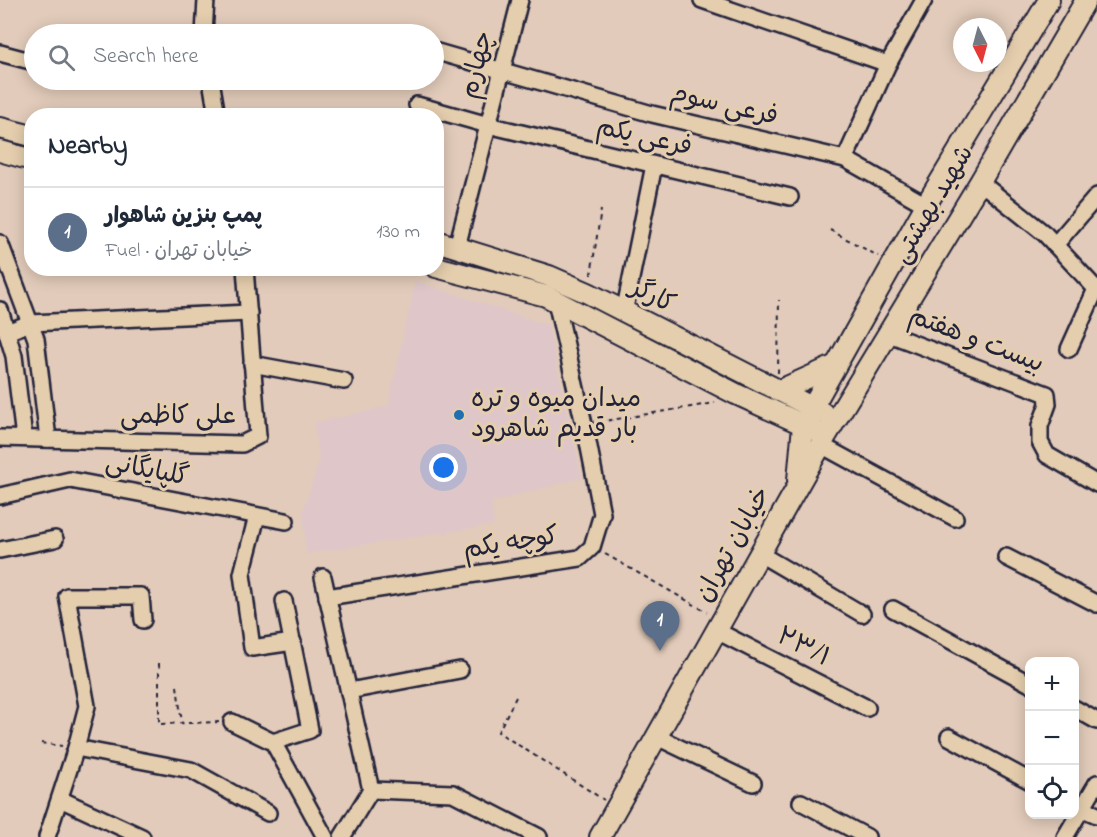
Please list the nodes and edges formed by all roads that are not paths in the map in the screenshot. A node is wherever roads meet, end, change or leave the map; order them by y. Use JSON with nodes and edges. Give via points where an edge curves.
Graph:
{"nodes":[{"id":1,"x":206,"y":0,"type":"edge"},
{"id":2,"x":520,"y":0,"type":"edge"},
{"id":3,"x":702,"y":0,"type":"edge"},
{"id":4,"x":924,"y":0,"type":"edge"},
{"id":5,"x":1049,"y":0,"type":"edge"},
{"id":6,"x":1086,"y":0,"type":"edge"},
{"id":7,"x":205,"y":24,"type":"edge"},
{"id":8,"x":0,"y":53,"type":"edge"},
{"id":9,"x":444,"y":54,"type":"edge"},
{"id":10,"x":24,"y":59,"type":"edge"},
{"id":11,"x":888,"y":64,"type":"junction"},
{"id":12,"x":502,"y":70,"type":"junction"},
{"id":13,"x":213,"y":90,"type":"edge"},
{"id":14,"x":417,"y":105,"type":"dead end"},
{"id":15,"x":216,"y":108,"type":"edge"},
{"id":16,"x":428,"y":108,"type":"edge"},
{"id":17,"x":444,"y":113,"type":"edge"},
{"id":18,"x":488,"y":125,"type":"junction"},
{"id":19,"x":0,"y":128,"type":"edge"},
{"id":20,"x":24,"y":134,"type":"edge"},
{"id":21,"x":0,"y":151,"type":"edge"},
{"id":22,"x":24,"y":158,"type":"edge"},
{"id":23,"x":845,"y":159,"type":"junction"},
{"id":24,"x":654,"y":165,"type":"junction"},
{"id":25,"x":980,"y":182,"type":"junction"},
{"id":26,"x":1097,"y":196,"type":"edge"},
{"id":27,"x":790,"y":197,"type":"dead end"},
{"id":28,"x":926,"y":205,"type":"junction"},
{"id":29,"x":0,"y":243,"type":"edge"},
{"id":30,"x":444,"y":243,"type":"edge"},
{"id":31,"x":1055,"y":245,"type":"junction"},
{"id":32,"x":458,"y":247,"type":"junction"},
{"id":33,"x":444,"y":269,"type":"edge"},
{"id":34,"x":246,"y":276,"type":"edge"},
{"id":35,"x":1097,"y":289,"type":"edge"},
{"id":36,"x":556,"y":301,"type":"junction"},
{"id":37,"x":0,"y":310,"type":"edge"},
{"id":38,"x":249,"y":313,"type":"junction"},
{"id":39,"x":624,"y":313,"type":"junction"},
{"id":40,"x":30,"y":323,"type":"junction"},
{"id":41,"x":7,"y":332,"type":"junction"},
{"id":42,"x":889,"y":334,"type":"junction"},
{"id":43,"x":1069,"y":349,"type":"dead end"},
{"id":44,"x":252,"y":364,"type":"junction"},
{"id":45,"x":834,"y":366,"type":"junction"},
{"id":46,"x":344,"y":381,"type":"dead end"},
{"id":47,"x":778,"y":391,"type":"junction"},
{"id":48,"x":808,"y":416,"type":"junction"},
{"id":49,"x":828,"y":433,"type":"junction"},
{"id":50,"x":0,"y":438,"type":"edge"},
{"id":51,"x":24,"y":438,"type":"junction"},
{"id":52,"x":48,"y":439,"type":"junction"},
{"id":53,"x":1097,"y":484,"type":"edge"},
{"id":54,"x":797,"y":488,"type":"junction"},
{"id":55,"x":0,"y":496,"type":"edge"},
{"id":56,"x":257,"y":516,"type":"junction"},
{"id":57,"x":955,"y":518,"type":"dead end"},
{"id":58,"x":286,"y":521,"type":"dead end"},
{"id":59,"x":55,"y":539,"type":"dead end"},
{"id":60,"x":0,"y":550,"type":"edge"},
{"id":61,"x":759,"y":554,"type":"junction"},
{"id":62,"x":1006,"y":556,"type":"dead end"},
{"id":63,"x":323,"y":577,"type":"dead end"},
{"id":64,"x":327,"y":597,"type":"junction"},
{"id":65,"x":284,"y":601,"type":"dead end"},
{"id":66,"x":1097,"y":604,"type":"edge"},
{"id":67,"x":893,"y":609,"type":"dead end"},
{"id":68,"x":862,"y":614,"type":"dead end"},
{"id":69,"x":143,"y":620,"type":"dead end"},
{"id":70,"x":720,"y":626,"type":"junction"},
{"id":71,"x":293,"y":642,"type":"junction"},
{"id":72,"x":460,"y":670,"type":"dead end"},
{"id":73,"x":1025,"y":682,"type":"edge"},
{"id":74,"x":349,"y":691,"type":"junction"},
{"id":75,"x":867,"y":708,"type":"dead end"},
{"id":76,"x":1079,"y":711,"type":"edge"},
{"id":77,"x":1097,"y":721,"type":"edge"},
{"id":78,"x":232,"y":722,"type":"road end"},
{"id":79,"x":657,"y":737,"type":"junction"},
{"id":80,"x":950,"y":737,"type":"dead end"},
{"id":81,"x":273,"y":741,"type":"junction"},
{"id":82,"x":76,"y":748,"type":"junction"},
{"id":83,"x":1025,"y":779,"type":"edge"},
{"id":84,"x":753,"y":783,"type":"dead end"},
{"id":85,"x":1097,"y":783,"type":"edge"},
{"id":86,"x":371,"y":790,"type":"junction"},
{"id":87,"x":60,"y":799,"type":"junction"},
{"id":88,"x":801,"y":802,"type":"dead end"},
{"id":89,"x":1079,"y":806,"type":"edge"},
{"id":90,"x":1079,"y":807,"type":"edge"},
{"id":91,"x":268,"y":813,"type":"dead end"},
{"id":92,"x":1097,"y":815,"type":"edge"},
{"id":93,"x":1073,"y":819,"type":"edge"},
{"id":94,"x":48,"y":834,"type":"edge"},
{"id":95,"x":142,"y":837,"type":"edge"},
{"id":96,"x":326,"y":837,"type":"edge"},
{"id":97,"x":342,"y":837,"type":"edge"},
{"id":98,"x":539,"y":837,"type":"edge"},
{"id":99,"x":600,"y":837,"type":"edge"},
{"id":100,"x":867,"y":837,"type":"edge"},
{"id":101,"x":1065,"y":837,"type":"edge"}],
"edges":[{"from":1,"to":7,"type":"street"},
{"from":2,"to":12,"type":"street","name":"چهارم"},
{"from":3,"to":11,"type":"street"},
{"from":4,"to":11,"type":"street"},
{"from":5,"to":28,"type":"main road","name":"شهید بهشتی"},
{"from":6,"to":25,"type":"main road","name":"شهید بهشتی"},
{"from":8,"to":10,"type":"street"},
{"from":9,"to":12,"type":"street","name":"فرعی سوم"},
{"from":11,"to":23,"type":"street"},
{"from":12,"to":18,"type":"street","name":"چهارم"},
{"from":12,"to":23,"type":"street","name":"فرعی سوم","via":[[652,114]]},
{"from":13,"to":15,"type":"street"},
{"from":14,"to":16,"type":"street","name":"فرعی یکم"},
{"from":17,"to":18,"type":"street","name":"فرعی یکم"},
{"from":18,"to":24,"type":"street","name":"فرعی یکم"},
{"from":18,"to":32,"type":"street","name":"چهارم"},
{"from":19,"to":20,"type":"main road"},
{"from":21,"to":22,"type":"main road"},
{"from":23,"to":28,"type":"street","name":"فرعی سوم"},
{"from":24,"to":27,"type":"street","name":"فرعی یکم"},
{"from":24,"to":39,"type":"street"},
{"from":25,"to":31,"type":"street"},
{"from":25,"to":42,"type":"main road","name":"شهید بهشتی"},
{"from":26,"to":31,"type":"street"},
{"from":28,"to":45,"type":"main road","name":"شهید بهشتی"},
{"from":29,"to":40,"type":"street"},
{"from":30,"to":32,"type":"main road","name":"کارگر"},
{"from":31,"to":35,"type":"street"},
{"from":32,"to":39,"type":"main road","name":"کارگر","via":[[549,276]]},
{"from":33,"to":36,"type":"main road","name":"کارگر"},
{"from":34,"to":38,"type":"street","name":"علی کاظمی"},
{"from":35,"to":43,"type":"street"},
{"from":36,"to":48,"type":"main road","name":"کارگر","via":[[744,398]]},
{"from":36,"to":64,"type":"street","name":"کوچه یکم","via":[[602,514],[592,547],[580,558]]},
{"from":37,"to":41,"type":"street"},
{"from":38,"to":40,"type":"street"},
{"from":38,"to":44,"type":"street","name":"علی کاظمی"},
{"from":39,"to":47,"type":"main road","name":"کارگر"},
{"from":40,"to":41,"type":"street"},
{"from":40,"to":52,"type":"street","via":[[36,339]]},
{"from":41,"to":51,"type":"street","via":[[14,356]]},
{"from":42,"to":49,"type":"main road","name":"شهید بهشتی"},
{"from":42,"to":53,"type":"street","name":"بیست و هفتم","via":[[1047,394],[1048,405],[1040,426],[1040,442],[1047,455]]},
{"from":44,"to":46,"type":"street"},
{"from":44,"to":52,"type":"street","name":"علی کاظمی","via":[[258,436],[242,444]]},
{"from":45,"to":47,"type":"main road"},
{"from":45,"to":48,"type":"main road","name":"شهید بهشتی"},
{"from":47,"to":48,"type":"main road","name":"کارگر"},
{"from":48,"to":49,"type":"main road","name":"کارگر"},
{"from":48,"to":54,"type":"main road"},
{"from":49,"to":54,"type":"main road","name":"خیابان تهران"},
{"from":49,"to":57,"type":"street"},
{"from":50,"to":51,"type":"street","name":"علی کاظمی"},
{"from":51,"to":52,"type":"street","name":"علی کاظمی"},
{"from":54,"to":61,"type":"main road","name":"خیابان تهران"},
{"from":55,"to":56,"type":"street","name":"گلپایگانی","via":[[70,480]]},
{"from":56,"to":58,"type":"street","name":"گلپایگانی"},
{"from":56,"to":71,"type":"street","via":[[242,574],[252,648]]},
{"from":59,"to":60,"type":"street"},
{"from":61,"to":68,"type":"street"},
{"from":61,"to":70,"type":"main road","name":"خیابان تهران"},
{"from":62,"to":66,"type":"street"},
{"from":63,"to":64,"type":"street"},
{"from":64,"to":74,"type":"street"},
{"from":65,"to":71,"type":"street"},
{"from":67,"to":73,"type":"street"},
{"from":69,"to":82,"type":"street","via":[[141,596],[67,596],[87,706]]},
{"from":70,"to":75,"type":"street","name":"۲۳/۱"},
{"from":70,"to":79,"type":"main road","name":"خیابان تهران"},
{"from":71,"to":81,"type":"street","via":[[310,730]]},
{"from":72,"to":74,"type":"street"},
{"from":74,"to":86,"type":"street"},
{"from":76,"to":77,"type":"street"},
{"from":78,"to":81,"type":"street"},
{"from":79,"to":84,"type":"street"},
{"from":79,"to":99,"type":"main road","name":"خیابان تهران"},
{"from":80,"to":83,"type":"street"},
{"from":81,"to":96,"type":"street"},
{"from":82,"to":87,"type":"street"},
{"from":82,"to":91,"type":"street","via":[[192,770]]},
{"from":85,"to":89,"type":"street"},
{"from":86,"to":97,"type":"street"},
{"from":86,"to":98,"type":"street","via":[[453,793]]},
{"from":87,"to":94,"type":"street"},
{"from":87,"to":95,"type":"street"},
{"from":88,"to":100,"type":"street"},
{"from":90,"to":92,"type":"street"},
{"from":93,"to":101,"type":"street"}]}
